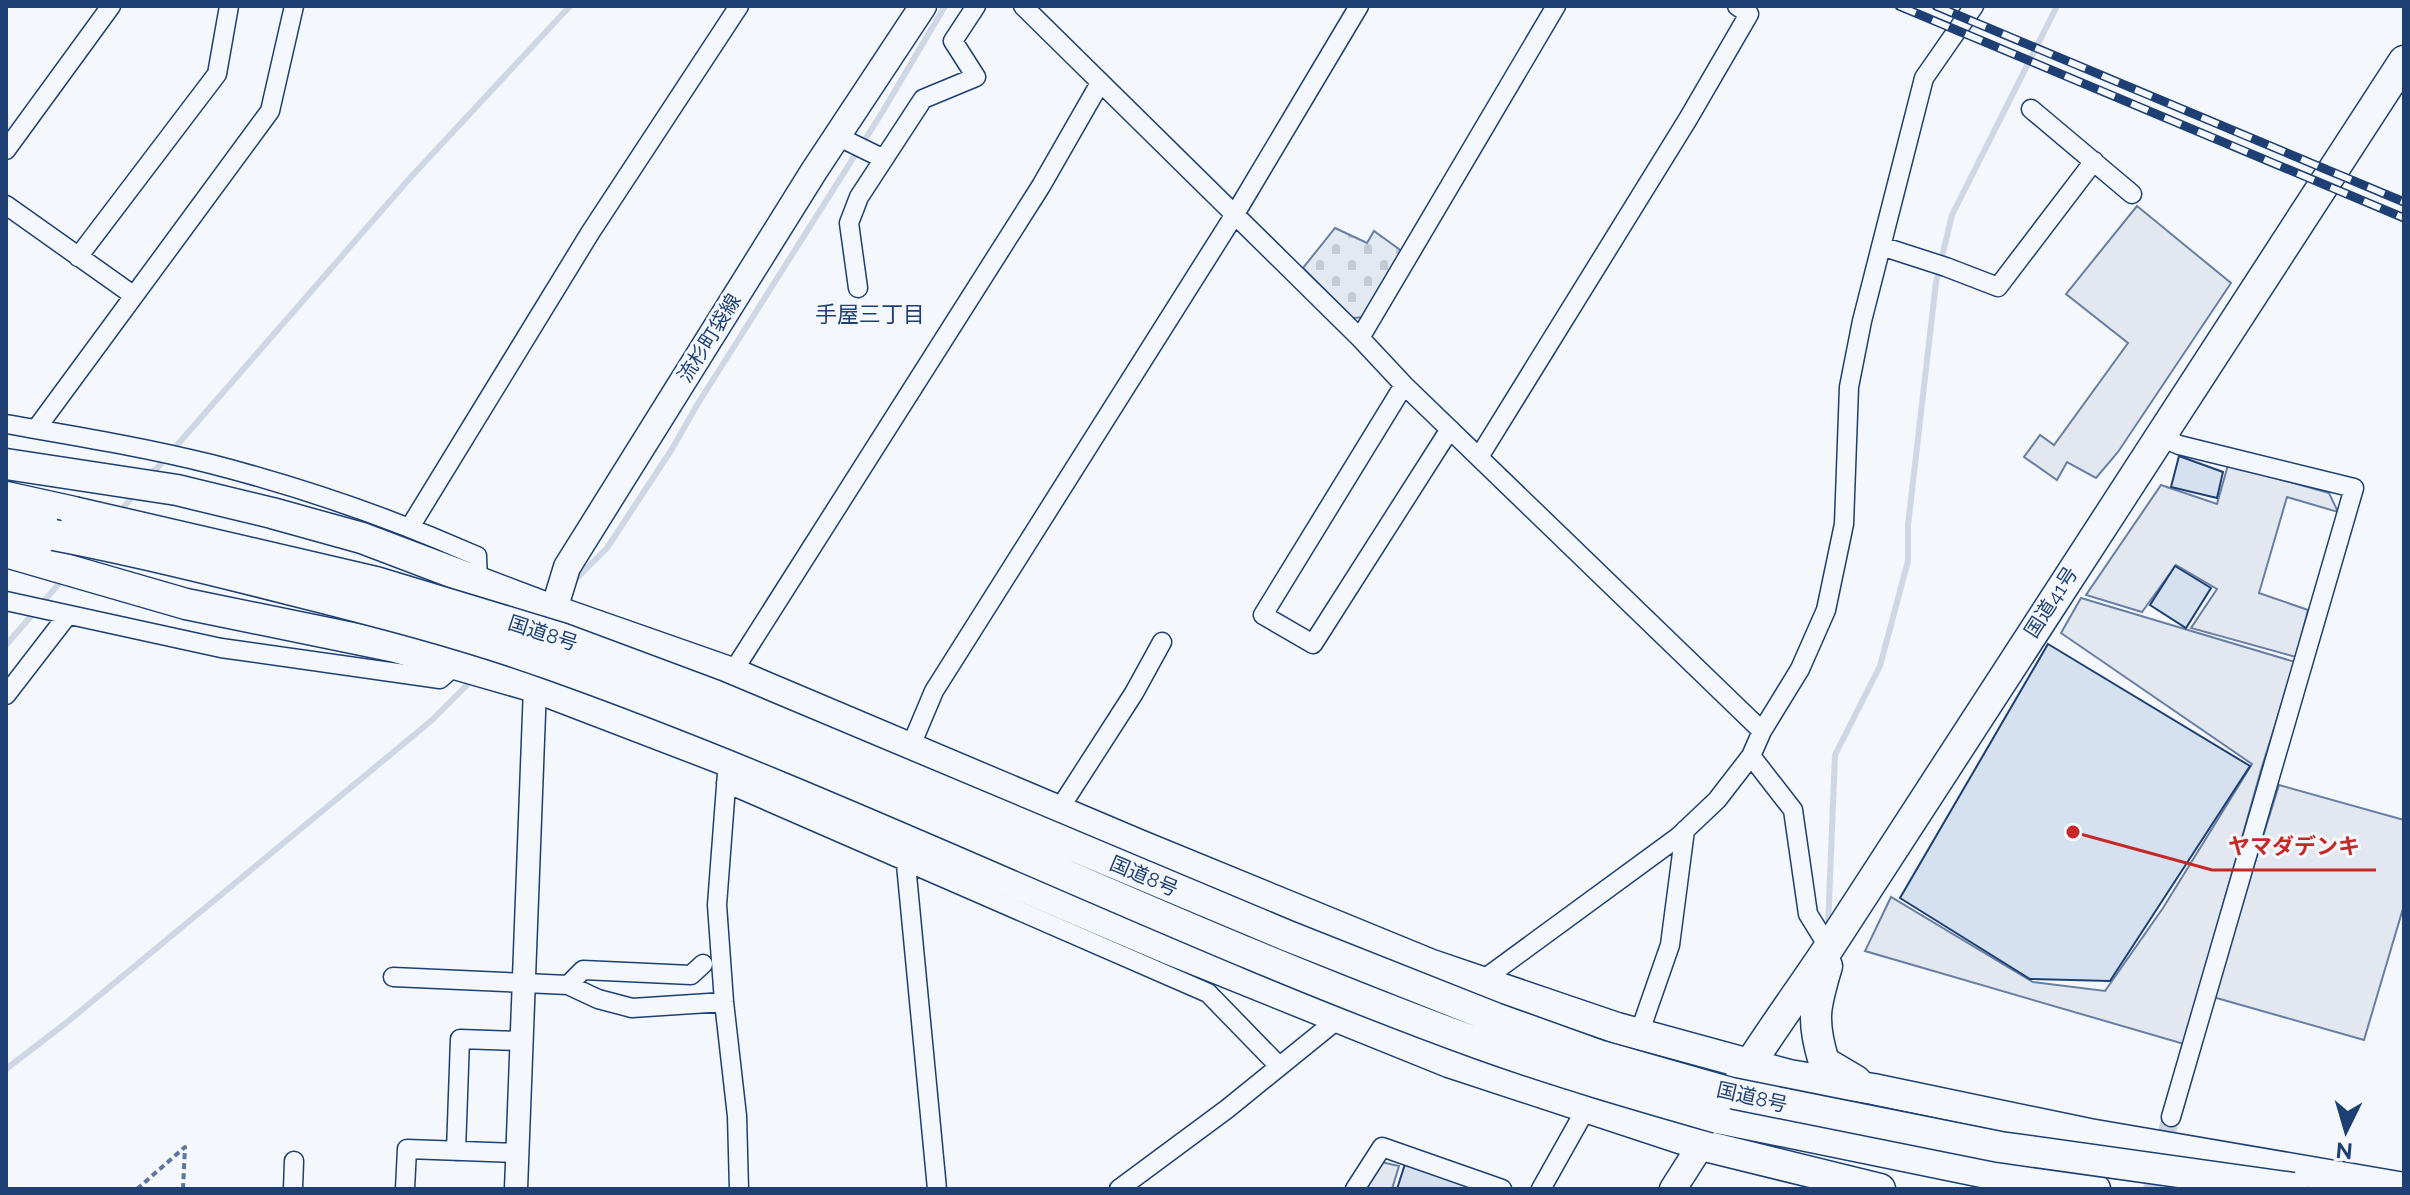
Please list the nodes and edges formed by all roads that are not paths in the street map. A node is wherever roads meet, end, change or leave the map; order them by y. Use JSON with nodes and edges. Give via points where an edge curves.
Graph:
{"nodes":[{"id":1,"x":111,"y":6,"type":"edge"},
{"id":2,"x":229,"y":6,"type":"edge"},
{"id":3,"x":294,"y":6,"type":"edge"},
{"id":4,"x":739,"y":6,"type":"edge"},
{"id":5,"x":923,"y":6,"type":"edge"},
{"id":6,"x":976,"y":6,"type":"edge"},
{"id":7,"x":1023,"y":6,"type":"edge"},
{"id":8,"x":1359,"y":6,"type":"edge"},
{"id":9,"x":1556,"y":6,"type":"edge"},
{"id":10,"x":1737,"y":6,"type":"edge"},
{"id":11,"x":1974,"y":6,"type":"edge"},
{"id":12,"x":2404,"y":61,"type":"edge"},
{"id":13,"x":1100,"y":83,"type":"junction"},
{"id":14,"x":2031,"y":109,"type":"dead end"},
{"id":15,"x":842,"y":138,"type":"junction"},
{"id":16,"x":6,"y":150,"type":"edge"},
{"id":17,"x":878,"y":156,"type":"junction"},
{"id":18,"x":2094,"y":161,"type":"junction"},
{"id":19,"x":2132,"y":194,"type":"dead end"},
{"id":20,"x":6,"y":205,"type":"edge"},
{"id":21,"x":1235,"y":214,"type":"junction"},
{"id":22,"x":1881,"y":246,"type":"junction"},
{"id":23,"x":78,"y":257,"type":"junction"},
{"id":24,"x":858,"y":288,"type":"dead end"},
{"id":25,"x":133,"y":295,"type":"junction"},
{"id":26,"x":1360,"y":338,"type":"junction"},
{"id":27,"x":1404,"y":385,"type":"junction"},
{"id":28,"x":6,"y":424,"type":"edge"},
{"id":29,"x":36,"y":429,"type":"junction"},
{"id":30,"x":1450,"y":429,"type":"junction"},
{"id":31,"x":2159,"y":436,"type":"junction"},
{"id":32,"x":1479,"y":457,"type":"junction"},
{"id":33,"x":6,"y":464,"type":"edge"},
{"id":34,"x":6,"y":497,"type":"edge"},
{"id":35,"x":6,"y":525,"type":"edge"},
{"id":36,"x":410,"y":527,"type":"junction"},
{"id":37,"x":6,"y":552,"type":"edge"},
{"id":38,"x":478,"y":581,"type":"junction"},
{"id":39,"x":6,"y":601,"type":"edge"},
{"id":40,"x":552,"y":610,"type":"junction"},
{"id":41,"x":67,"y":616,"type":"junction"},
{"id":42,"x":1162,"y":642,"type":"dead end"},
{"id":43,"x":458,"y":663,"type":"junction"},
{"id":44,"x":732,"y":673,"type":"junction"},
{"id":45,"x":535,"y":687,"type":"junction"},
{"id":46,"x":6,"y":695,"type":"edge"},
{"id":47,"x":1762,"y":731,"type":"junction"},
{"id":48,"x":910,"y":748,"type":"junction"},
{"id":49,"x":1751,"y":756,"type":"junction"},
{"id":50,"x":727,"y":772,"type":"junction"},
{"id":51,"x":1058,"y":811,"type":"junction"},
{"id":52,"x":1685,"y":830,"type":"junction"},
{"id":53,"x":906,"y":849,"type":"junction"},
{"id":54,"x":1833,"y":941,"type":"junction"},
{"id":55,"x":703,"y":964,"type":"dead end"},
{"id":56,"x":393,"y":977,"type":"dead end"},
{"id":57,"x":1480,"y":982,"type":"junction"},
{"id":58,"x":523,"y":983,"type":"junction"},
{"id":59,"x":568,"y":985,"type":"junction"},
{"id":60,"x":724,"y":1002,"type":"junction"},
{"id":61,"x":1338,"y":1019,"type":"junction"},
{"id":62,"x":1639,"y":1034,"type":"junction"},
{"id":63,"x":521,"y":1041,"type":"junction"},
{"id":64,"x":1750,"y":1064,"type":"junction"},
{"id":65,"x":1279,"y":1066,"type":"junction"},
{"id":66,"x":1873,"y":1089,"type":"junction"},
{"id":67,"x":1587,"y":1107,"type":"junction"},
{"id":68,"x":2171,"y":1117,"type":"tunnel mouth"},
{"id":69,"x":1701,"y":1145,"type":"junction"},
{"id":70,"x":456,"y":1151,"type":"junction"},
{"id":71,"x":517,"y":1153,"type":"junction"},
{"id":72,"x":294,"y":1161,"type":"dead end"},
{"id":73,"x":1803,"y":1180,"type":"edge"},
{"id":74,"x":2404,"y":1188,"type":"edge"},
{"id":75,"x":293,"y":1189,"type":"edge"},
{"id":76,"x":405,"y":1189,"type":"edge"},
{"id":77,"x":516,"y":1189,"type":"edge"},
{"id":78,"x":739,"y":1189,"type":"edge"},
{"id":79,"x":937,"y":1189,"type":"edge"},
{"id":80,"x":1119,"y":1189,"type":"edge"},
{"id":81,"x":1355,"y":1189,"type":"edge"},
{"id":82,"x":1502,"y":1189,"type":"edge"},
{"id":83,"x":1541,"y":1189,"type":"edge"},
{"id":84,"x":1673,"y":1189,"type":"edge"},
{"id":85,"x":1880,"y":1189,"type":"edge"},
{"id":86,"x":2095,"y":1189,"type":"edge"},
{"id":87,"x":2296,"y":1189,"type":"edge"}],
"edges":[{"from":1,"to":16,"type":"street"},
{"from":2,"to":23,"type":"street","via":[[217,74]]},
{"from":3,"to":25,"type":"street","via":[[270,111]]},
{"from":4,"to":36,"type":"street","via":[[598,220]]},
{"from":5,"to":15,"type":"main road","name":"流杉町袋線"},
{"from":6,"to":17,"type":"street","via":[[953,41],[976,77],[923,99]]},
{"from":7,"to":13,"type":"street"},
{"from":8,"to":21,"type":"street"},
{"from":9,"to":26,"type":"street"},
{"from":10,"to":32,"type":"street","via":[[1749,14]]},
{"from":11,"to":22,"type":"street","via":[[1924,78]]},
{"from":12,"to":31,"type":"highway","name":"国道41号"},
{"from":13,"to":21,"type":"street"},
{"from":13,"to":44,"type":"street","via":[[1041,186]]},
{"from":14,"to":18,"type":"street"},
{"from":15,"to":17,"type":"street"},
{"from":15,"to":40,"type":"main road","name":"流杉町袋線","via":[[567,567]]},
{"from":17,"to":24,"type":"street","via":[[849,223]]},
{"from":18,"to":19,"type":"street"},
{"from":18,"to":22,"type":"street","via":[[1998,287]]},
{"from":20,"to":23,"type":"street"},
{"from":21,"to":26,"type":"street"},
{"from":21,"to":48,"type":"street","via":[[934,691]]},
{"from":22,"to":47,"type":"street","via":[[1849,387],[1844,524],[1826,610],[1800,669]]},
{"from":23,"to":25,"type":"street"},
{"from":25,"to":29,"type":"street"},
{"from":26,"to":27,"type":"street"},
{"from":27,"to":30,"type":"street"},
{"from":27,"to":30,"type":"street","via":[[1263,615],[1313,644]]},
{"from":28,"to":29,"type":"street"},
{"from":29,"to":36,"type":"street","via":[[213,464]]},
{"from":30,"to":32,"type":"street"},
{"from":31,"to":54,"type":"highway","name":"国道41号"},
{"from":31,"to":68,"type":"street","via":[[2354,488]]},
{"from":32,"to":47,"type":"street"},
{"from":33,"to":38,"type":"highway","via":[[177,490],[362,538]]},
{"from":34,"to":87,"type":"highway","name":"国道8号","bridge":true,"via":[[376,582],[561,638],[714,695],[1288,936],[1601,1056],[1731,1093],[2000,1147]]},
{"from":35,"to":86,"type":"highway","name":"国道8号","bridge":true,"via":[[134,550],[380,612],[548,663],[705,722],[1323,983],[1590,1082],[1830,1143]]},
{"from":36,"to":38,"type":"street","via":[[477,556]]},
{"from":37,"to":43,"type":"highway","via":[[186,604]]},
{"from":38,"to":40,"type":"highway"},
{"from":39,"to":41,"type":"street"},
{"from":40,"to":44,"type":"highway"},
{"from":40,"to":45,"type":"main road","name":"流杉町袋線"},
{"from":41,"to":43,"type":"street","via":[[221,648],[440,679]]},
{"from":41,"to":46,"type":"street"},
{"from":42,"to":51,"type":"street"},
{"from":43,"to":45,"type":"highway"},
{"from":44,"to":48,"type":"highway"},
{"from":45,"to":50,"type":"highway"},
{"from":45,"to":58,"type":"street"},
{"from":47,"to":49,"type":"street"},
{"from":48,"to":51,"type":"highway"},
{"from":49,"to":52,"type":"street"},
{"from":49,"to":54,"type":"street","via":[[1793,810],[1808,914]]},
{"from":50,"to":53,"type":"highway"},
{"from":50,"to":60,"type":"street","via":[[717,905]]},
{"from":51,"to":57,"type":"highway"},
{"from":52,"to":57,"type":"street"},
{"from":52,"to":62,"type":"street","via":[[1670,945]]},
{"from":53,"to":61,"type":"highway"},
{"from":53,"to":65,"type":"street","via":[[1208,993]]},
{"from":53,"to":79,"type":"street"},
{"from":54,"to":64,"type":"highway","name":"国道41号"},
{"from":54,"to":66,"type":"highway","via":[[1815,1008],[1816,1036],[1824,1062]]},
{"from":55,"to":59,"type":"street","via":[[691,975],[583,970]]},
{"from":56,"to":58,"type":"street"},
{"from":57,"to":62,"type":"highway"},
{"from":58,"to":59,"type":"street"},
{"from":58,"to":63,"type":"street"},
{"from":59,"to":60,"type":"street","via":[[632,1008]]},
{"from":60,"to":78,"type":"street"},
{"from":61,"to":65,"type":"street"},
{"from":61,"to":67,"type":"highway"},
{"from":62,"to":64,"type":"highway"},
{"from":63,"to":70,"type":"street","via":[[460,1039]]},
{"from":63,"to":71,"type":"street"},
{"from":64,"to":66,"type":"highway"},
{"from":64,"to":69,"type":"highway","name":"国道41号"},
{"from":65,"to":80,"type":"street"},
{"from":66,"to":74,"type":"highway","via":[[2073,1131]]},
{"from":67,"to":69,"type":"highway"},
{"from":67,"to":83,"type":"street"},
{"from":69,"to":73,"type":"highway"},
{"from":69,"to":84,"type":"main road"},
{"from":70,"to":71,"type":"street"},
{"from":70,"to":76,"type":"street","via":[[407,1149]]},
{"from":71,"to":77,"type":"street"},
{"from":72,"to":75,"type":"street"},
{"from":73,"to":85,"type":"highway"},
{"from":81,"to":82,"type":"street","via":[[1382,1147]]}]}
